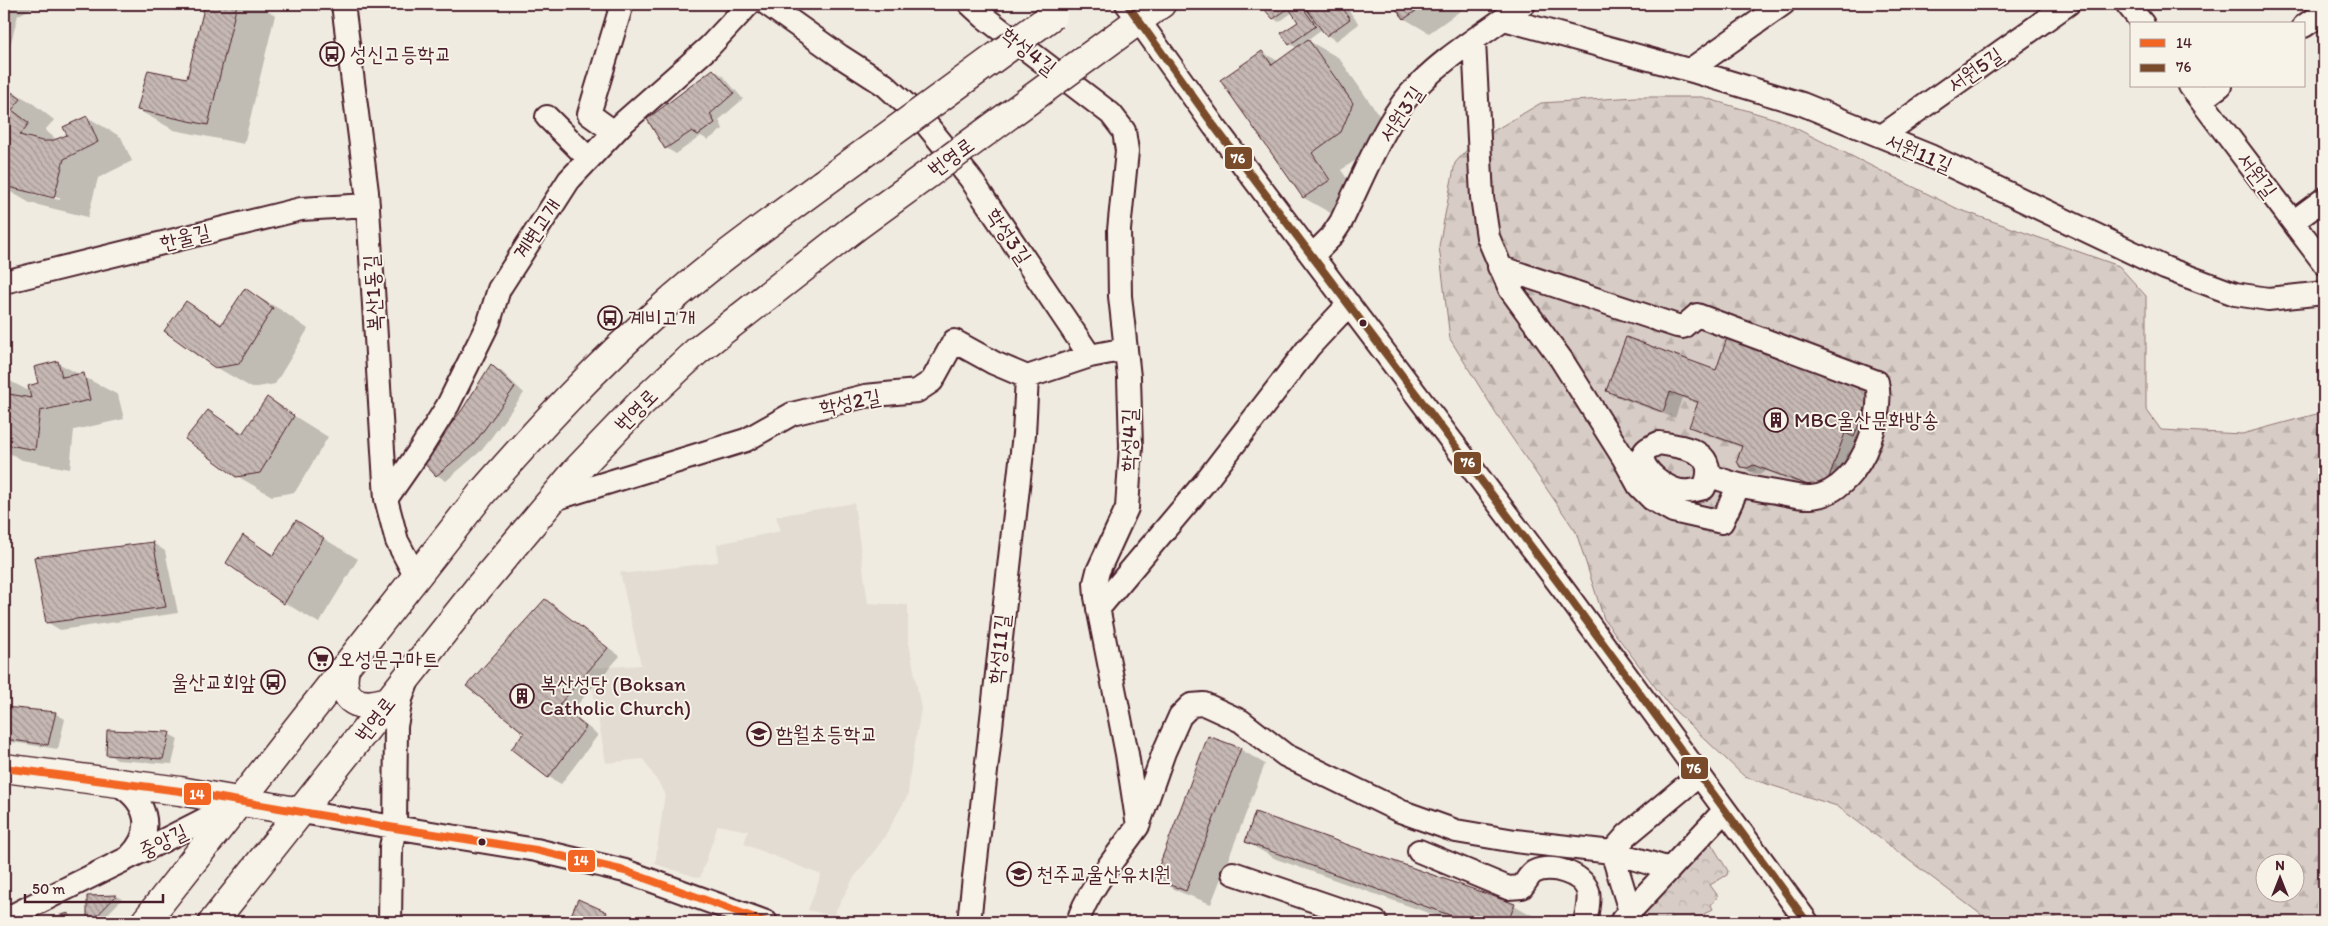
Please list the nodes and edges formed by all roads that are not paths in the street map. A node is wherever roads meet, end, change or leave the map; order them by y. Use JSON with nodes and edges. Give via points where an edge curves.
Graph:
{"nodes":[{"id":1,"x":342,"y":4,"type":"edge"},
{"id":2,"x":622,"y":4,"type":"edge"},
{"id":3,"x":749,"y":4,"type":"edge"},
{"id":4,"x":767,"y":4,"type":"edge"},
{"id":5,"x":970,"y":4,"type":"edge"},
{"id":6,"x":1161,"y":4,"type":"edge"},
{"id":7,"x":1524,"y":4,"type":"edge"},
{"id":8,"x":1783,"y":4,"type":"edge"},
{"id":9,"x":2068,"y":4,"type":"edge"},
{"id":10,"x":2127,"y":4,"type":"edge"},
{"id":11,"x":1060,"y":9,"type":"edge"},
{"id":12,"x":1133,"y":12,"type":"edge"},
{"id":13,"x":2324,"y":12,"type":"edge"},
{"id":14,"x":1504,"y":20,"type":"junction"},
{"id":15,"x":2141,"y":22,"type":"edge"},
{"id":16,"x":2306,"y":25,"type":"edge"},
{"id":17,"x":1474,"y":41,"type":"junction"},
{"id":18,"x":1690,"y":70,"type":"junction"},
{"id":19,"x":2213,"y":88,"type":"edge"},
{"id":20,"x":2196,"y":93,"type":"edge"},
{"id":21,"x":546,"y":117,"type":"dead end"},
{"id":22,"x":614,"y":132,"type":"junction"},
{"id":23,"x":1882,"y":136,"type":"junction"},
{"id":24,"x":588,"y":160,"type":"junction"},
{"id":25,"x":2324,"y":199,"type":"edge"},
{"id":26,"x":368,"y":205,"type":"junction"},
{"id":27,"x":2293,"y":222,"type":"junction"},
{"id":28,"x":1313,"y":255,"type":"junction"},
{"id":29,"x":2324,"y":263,"type":"edge"},
{"id":30,"x":1499,"y":267,"type":"junction"},
{"id":31,"x":4,"y":282,"type":"edge"},
{"id":32,"x":2324,"y":293,"type":"edge"},
{"id":33,"x":1349,"y":304,"type":"junction"},
{"id":34,"x":1126,"y":348,"type":"junction"},
{"id":35,"x":1090,"y":356,"type":"junction"},
{"id":36,"x":1027,"y":376,"type":"junction"},
{"id":37,"x":1709,"y":476,"type":"dead end"},
{"id":38,"x":1738,"y":487,"type":"junction"},
{"id":39,"x":386,"y":499,"type":"junction"},
{"id":40,"x":551,"y":500,"type":"junction"},
{"id":41,"x":416,"y":578,"type":"junction"},
{"id":42,"x":1098,"y":609,"type":"junction"},
{"id":43,"x":345,"y":668,"type":"junction"},
{"id":44,"x":412,"y":672,"type":"junction"},
{"id":45,"x":390,"y":700,"type":"junction"},
{"id":46,"x":4,"y":768,"type":"edge"},
{"id":47,"x":1700,"y":775,"type":"junction"},
{"id":48,"x":111,"y":781,"type":"junction"},
{"id":49,"x":241,"y":800,"type":"junction"},
{"id":50,"x":1725,"y":810,"type":"junction"},
{"id":51,"x":301,"y":812,"type":"junction"},
{"id":52,"x":1138,"y":826,"type":"junction"},
{"id":53,"x":395,"y":828,"type":"junction"},
{"id":54,"x":1419,"y":851,"type":"dead end"},
{"id":55,"x":1612,"y":852,"type":"junction"},
{"id":56,"x":130,"y":856,"type":"junction"},
{"id":57,"x":1670,"y":869,"type":"junction"},
{"id":58,"x":1233,"y":873,"type":"dead end"},
{"id":59,"x":1625,"y":917,"type":"edge"},
{"id":60,"x":4,"y":920,"type":"edge"},
{"id":61,"x":145,"y":922,"type":"edge"},
{"id":62,"x":213,"y":922,"type":"edge"},
{"id":63,"x":390,"y":922,"type":"edge"},
{"id":64,"x":766,"y":922,"type":"edge"},
{"id":65,"x":969,"y":922,"type":"edge"},
{"id":66,"x":1078,"y":922,"type":"edge"},
{"id":67,"x":1376,"y":922,"type":"edge"},
{"id":68,"x":1585,"y":922,"type":"edge"},
{"id":69,"x":1807,"y":922,"type":"edge"}],
"edges":[{"from":1,"to":26,"type":"street","name":"복산1동길"},
{"from":2,"to":22,"type":"street","via":[[589,114]]},
{"from":3,"to":22,"type":"street","name":"계변고개","via":[[710,48]]},
{"from":4,"to":35,"type":"street","name":"학성3길","via":[[885,85],[922,119],[970,178]]},
{"from":5,"to":34,"type":"street","name":"학성4길","via":[[1111,114],[1124,132],[1127,151],[1119,230],[1120,296]]},
{"from":6,"to":12,"type":"main road","name":"번영로"},
{"from":7,"to":14,"type":"street","name":"서원3길"},
{"from":8,"to":18,"type":"street"},
{"from":9,"to":23,"type":"street","name":"서원5길"},
{"from":10,"to":15,"type":"street"},
{"from":11,"to":41,"type":"main road","bridge":true,"via":[[738,246],[663,306],[602,362],[536,432],[482,493]]},
{"from":12,"to":28,"type":"street","via":[[1214,126]]},
{"from":12,"to":40,"type":"main road","name":"번영로","bridge":true,"via":[[1086,58],[853,229],[697,351],[639,405]]},
{"from":13,"to":16,"type":"street"},
{"from":14,"to":17,"type":"street","name":"서원3길"},
{"from":14,"to":18,"type":"street","name":"서원11길"},
{"from":17,"to":28,"type":"street","name":"서원3길","via":[[1428,75],[1409,95],[1392,118],[1341,222]]},
{"from":17,"to":30,"type":"street","via":[[1482,197],[1488,237]]},
{"from":18,"to":23,"type":"street","name":"서원11길","via":[[1802,104]]},
{"from":19,"to":20,"type":"street"},
{"from":20,"to":27,"type":"street","name":"서원길"},
{"from":21,"to":24,"type":"street"},
{"from":22,"to":24,"type":"street","name":"계변고개"},
{"from":23,"to":32,"type":"street","name":"서원11길","via":[[2165,268],[2234,294],[2268,299]]},
{"from":24,"to":39,"type":"street","name":"계변고개","via":[[569,180],[498,289],[489,322],[452,396]]},
{"from":25,"to":27,"type":"street"},
{"from":26,"to":31,"type":"street","name":"한울길","via":[[300,209]]},
{"from":26,"to":39,"type":"street","name":"복산1동길"},
{"from":27,"to":29,"type":"street","name":"서원길"},
{"from":28,"to":33,"type":"street"},
{"from":30,"to":38,"type":"street","via":[[1510,290],[1590,404],[1638,486],[1652,499],[1673,511],[1722,522]]},
{"from":30,"to":38,"type":"street","via":[[1677,326],[1682,327],[1697,315],[1877,382],[1880,394],[1874,430],[1865,454],[1850,476],[1832,491],[1811,497]]},
{"from":33,"to":42,"type":"street","via":[[1309,347],[1205,482]]},
{"from":33,"to":47,"type":"street"},
{"from":34,"to":35,"type":"street"},
{"from":34,"to":42,"type":"street","name":"학성4길","via":[[1131,446],[1127,508],[1098,571],[1095,583]]},
{"from":35,"to":36,"type":"street"},
{"from":36,"to":40,"type":"street","name":"학성2길","via":[[994,363],[954,341],[932,381],[917,392],[865,396],[792,414],[746,440]]},
{"from":36,"to":65,"type":"street","name":"학성11길","via":[[1024,434]]},
{"from":37,"to":38,"type":"street"},
{"from":39,"to":41,"type":"street","name":"복산1동길","via":[[397,541]]},
{"from":40,"to":44,"type":"main road","name":"번영로"},
{"from":41,"to":43,"type":"main road"},
{"from":42,"to":52,"type":"street","name":"학성4길"},
{"from":43,"to":45,"type":"main road","via":[[344,686],[352,701],[371,705]]},
{"from":43,"to":49,"type":"main road"},
{"from":44,"to":45,"type":"main road","name":"번영로"},
{"from":44,"to":53,"type":"street","via":[[401,699],[396,726]]},
{"from":45,"to":51,"type":"main road","name":"번영로"},
{"from":46,"to":48,"type":"main road"},
{"from":47,"to":50,"type":"street"},
{"from":47,"to":55,"type":"street","via":[[1627,835]]},
{"from":48,"to":49,"type":"main road"},
{"from":48,"to":56,"type":"street","via":[[135,796],[145,816],[142,839]]},
{"from":49,"to":51,"type":"main road"},
{"from":49,"to":56,"type":"street","name":"중앙길","via":[[180,834]]},
{"from":49,"to":61,"type":"main road"},
{"from":50,"to":57,"type":"street"},
{"from":50,"to":69,"type":"street"},
{"from":51,"to":53,"type":"street"},
{"from":51,"to":62,"type":"main road","name":"번영로"},
{"from":52,"to":55,"type":"street","via":[[1175,725],[1191,705],[1204,704],[1241,721],[1285,755],[1409,814],[1456,831]]},
{"from":52,"to":66,"type":"street","via":[[1105,872]]},
{"from":53,"to":63,"type":"street","via":[[391,848]]},
{"from":53,"to":64,"type":"street","via":[[536,850],[625,871]]},
{"from":54,"to":68,"type":"street","via":[[1508,888],[1522,887],[1536,871],[1552,870],[1576,876],[1588,890]]},
{"from":55,"to":57,"type":"street"},
{"from":55,"to":59,"type":"street"},
{"from":56,"to":60,"type":"street","name":"중앙길"},
{"from":57,"to":59,"type":"street"},
{"from":58,"to":67,"type":"street"}]}
